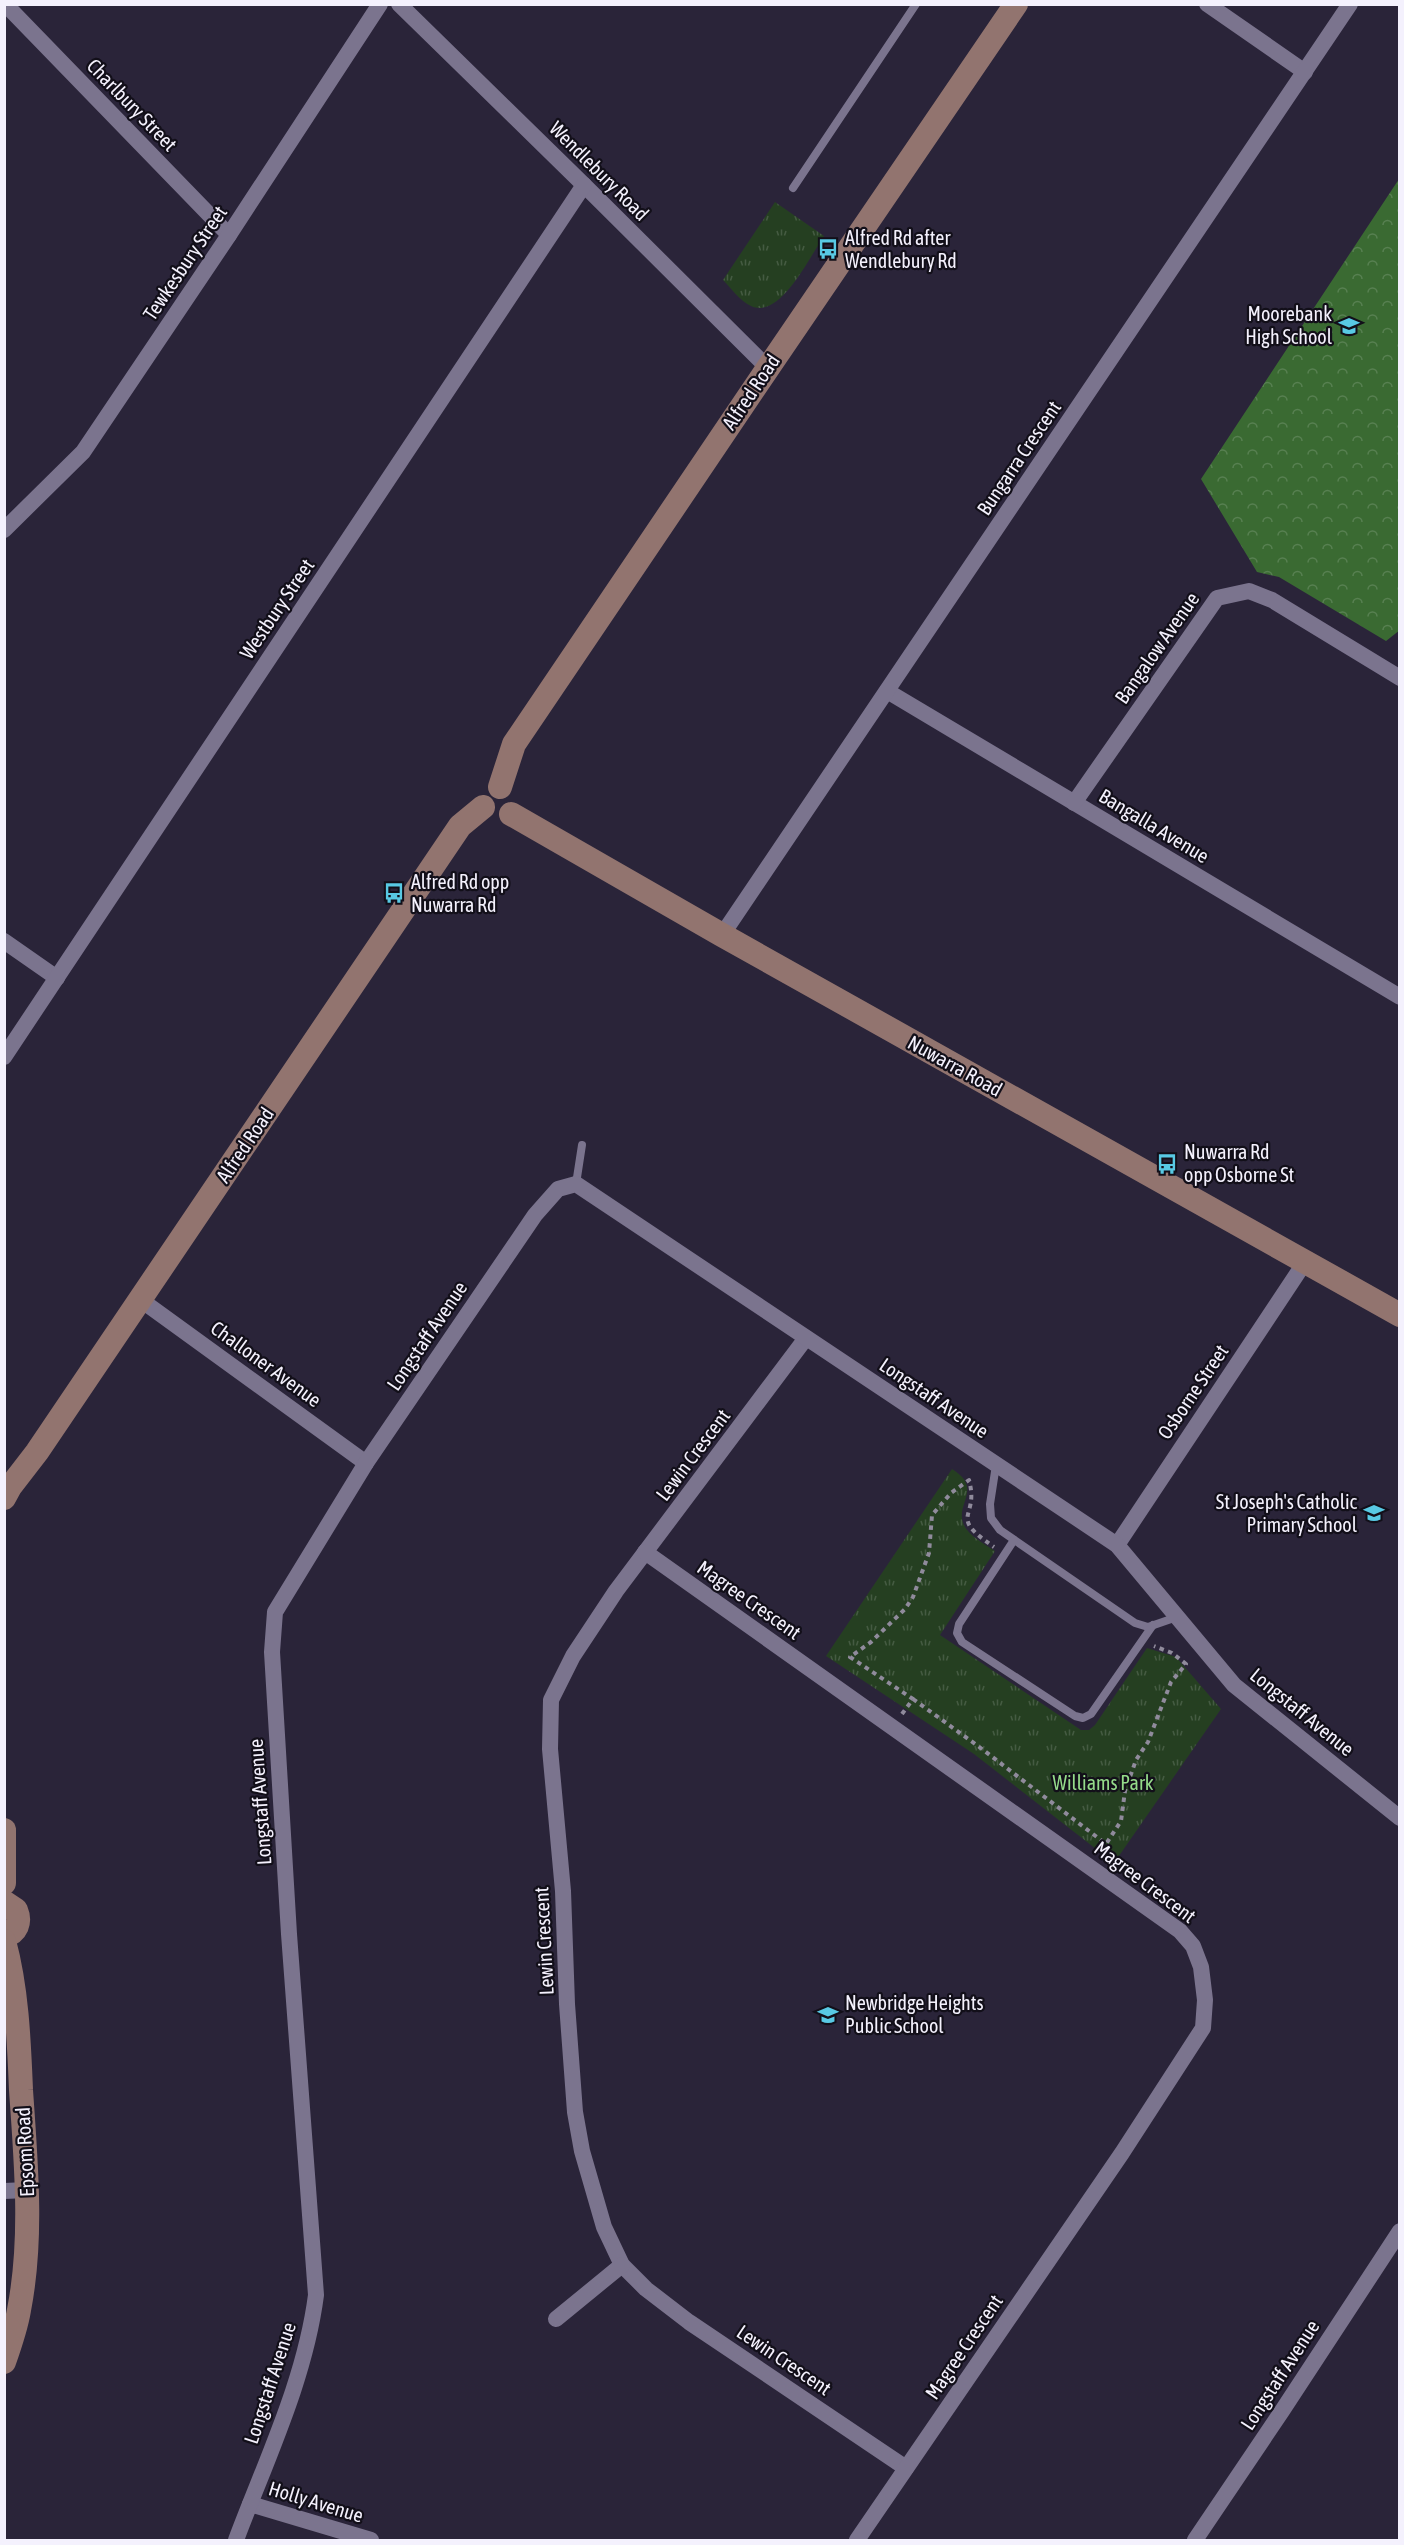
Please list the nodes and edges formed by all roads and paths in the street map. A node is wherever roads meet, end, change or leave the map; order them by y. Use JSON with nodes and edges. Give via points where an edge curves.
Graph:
{"nodes":[{"id":1,"x":380,"y":4,"type":"edge"},
{"id":2,"x":399,"y":4,"type":"edge"},
{"id":3,"x":916,"y":4,"type":"edge"},
{"id":4,"x":1016,"y":4,"type":"edge"},
{"id":5,"x":1207,"y":4,"type":"edge"},
{"id":6,"x":1350,"y":4,"type":"edge"},
{"id":7,"x":6,"y":10,"type":"edge"},
{"id":8,"x":1305,"y":72,"type":"junction"},
{"id":9,"x":584,"y":185,"type":"junction"},
{"id":10,"x":793,"y":188,"type":"dead end"},
{"id":11,"x":229,"y":235,"type":"junction"},
{"id":12,"x":768,"y":368,"type":"junction"},
{"id":13,"x":4,"y":530,"type":"edge"},
{"id":14,"x":1400,"y":678,"type":"edge"},
{"id":15,"x":887,"y":691,"type":"junction"},
{"id":16,"x":500,"y":787,"type":"junction"},
{"id":17,"x":1074,"y":802,"type":"junction"},
{"id":18,"x":483,"y":807,"type":"junction"},
{"id":19,"x":511,"y":814,"type":"junction"},
{"id":20,"x":722,"y":935,"type":"junction"},
{"id":21,"x":4,"y":941,"type":"edge"},
{"id":22,"x":57,"y":978,"type":"junction"},
{"id":23,"x":1400,"y":997,"type":"edge"},
{"id":24,"x":4,"y":1057,"type":"edge"},
{"id":25,"x":582,"y":1146,"type":"dead end"},
{"id":26,"x":576,"y":1184,"type":"junction"},
{"id":27,"x":1305,"y":1262,"type":"junction"},
{"id":28,"x":141,"y":1300,"type":"junction"},
{"id":29,"x":1400,"y":1315,"type":"edge"},
{"id":30,"x":806,"y":1338,"type":"junction"},
{"id":31,"x":366,"y":1463,"type":"junction"},
{"id":32,"x":996,"y":1465,"type":"junction"},
{"id":33,"x":6,"y":1491,"type":"edge"},
{"id":34,"x":1014,"y":1540,"type":"junction"},
{"id":35,"x":1117,"y":1545,"type":"junction"},
{"id":36,"x":645,"y":1552,"type":"junction"},
{"id":37,"x":1005,"y":1554,"type":"junction"},
{"id":38,"x":1177,"y":1617,"type":"junction"},
{"id":39,"x":1153,"y":1625,"type":"junction"},
{"id":40,"x":1142,"y":1641,"type":"junction"},
{"id":41,"x":913,"y":1699,"type":"junction"},
{"id":42,"x":893,"y":1726,"type":"junction"},
{"id":43,"x":1400,"y":1818,"type":"edge"},
{"id":44,"x":4,"y":1830,"type":"edge"},
{"id":45,"x":4,"y":1883,"type":"edge"},
{"id":46,"x":4,"y":1902,"type":"edge"},
{"id":47,"x":4,"y":1938,"type":"edge"},
{"id":48,"x":16,"y":2190,"type":"edge"},
{"id":49,"x":1400,"y":2231,"type":"edge"},
{"id":50,"x":622,"y":2265,"type":"junction"},
{"id":51,"x":556,"y":2319,"type":"dead end"},
{"id":52,"x":4,"y":2362,"type":"edge"},
{"id":53,"x":906,"y":2469,"type":"junction"},
{"id":54,"x":250,"y":2504,"type":"junction"},
{"id":55,"x":236,"y":2541,"type":"edge"},
{"id":56,"x":370,"y":2541,"type":"edge"},
{"id":57,"x":857,"y":2541,"type":"edge"},
{"id":58,"x":1195,"y":2541,"type":"edge"}],
"edges":[{"from":1,"to":11,"type":"street","name":"Tewkesbury Street"},
{"from":2,"to":9,"type":"street","name":"Wendlebury Road"},
{"from":3,"to":10,"type":"lane"},
{"from":4,"to":12,"type":"street","name":"Alfred Road"},
{"from":5,"to":8,"type":"street"},
{"from":6,"to":8,"type":"street","name":"Bungarra Crescent"},
{"from":7,"to":11,"type":"street","name":"Charlbury Street"},
{"from":8,"to":15,"type":"street","name":"Bungarra Crescent"},
{"from":9,"to":12,"type":"street","name":"Wendlebury Road"},
{"from":9,"to":22,"type":"street","name":"Westbury Street"},
{"from":11,"to":13,"type":"street","name":"Tewkesbury Street","via":[[82,452]]},
{"from":12,"to":16,"type":"street","name":"Alfred Road","via":[[514,744]]},
{"from":14,"to":17,"type":"street","name":"Bangalow Avenue","via":[[1272,600],[1249,591],[1217,598]]},
{"from":15,"to":17,"type":"street","name":"Bangalla Avenue"},
{"from":15,"to":20,"type":"street","name":"Bungarra Crescent"},
{"from":16,"to":18,"type":"street","via":[[486,793]]},
{"from":16,"to":19,"type":"street","via":[[513,795]]},
{"from":17,"to":23,"type":"street","name":"Bangalla Avenue"},
{"from":18,"to":19,"type":"street","via":[[493,819]]},
{"from":18,"to":28,"type":"street","name":"Alfred Road","via":[[460,826]]},
{"from":19,"to":20,"type":"street","name":"Nuwarra Road"},
{"from":20,"to":27,"type":"street","name":"Nuwarra Road"},
{"from":21,"to":22,"type":"street"},
{"from":22,"to":24,"type":"street","name":"Westbury Street"},
{"from":25,"to":26,"type":"lane"},
{"from":26,"to":30,"type":"street","name":"Longstaff Avenue"},
{"from":26,"to":31,"type":"street","name":"Longstaff Avenue","via":[[558,1189],[535,1215]]},
{"from":27,"to":29,"type":"street","name":"Nuwarra Road"},
{"from":27,"to":35,"type":"street","name":"Osborne Street"},
{"from":28,"to":31,"type":"street","name":"Challoner Avenue"},
{"from":28,"to":33,"type":"street","name":"Alfred Road"},
{"from":30,"to":32,"type":"street","name":"Longstaff Avenue"},
{"from":30,"to":36,"type":"street","name":"Lewin Crescent"},
{"from":31,"to":54,"type":"street","name":"Longstaff Avenue","via":[[274,1612],[272,1652],[289,1934],[316,2295],[302,2363]]},
{"from":32,"to":34,"type":"lane","via":[[991,1518]]},
{"from":32,"to":35,"type":"street","name":"Longstaff Avenue"},
{"from":34,"to":37,"type":"lane"},
{"from":34,"to":39,"type":"lane","via":[[1135,1623]]},
{"from":35,"to":38,"type":"street","name":"Longstaff Avenue"},
{"from":36,"to":42,"type":"street","name":"Magree Crescent"},
{"from":36,"to":50,"type":"street","name":"Lewin Crescent","via":[[573,1656],[551,1700],[550,1749],[563,1891],[575,2112],[603,2228]]},
{"from":37,"to":40,"type":"lane","via":[[957,1633],[962,1642],[1075,1716],[1091,1714]]},
{"from":37,"to":41,"type":"path","via":[[972,1531],[966,1522],[972,1491],[969,1480],[936,1508],[929,1553],[913,1597],[895,1621],[850,1657]]},
{"from":38,"to":39,"type":"lane"},
{"from":38,"to":43,"type":"street","name":"Longstaff Avenue","via":[[1234,1685]]},
{"from":39,"to":40,"type":"lane"},
{"from":40,"to":41,"type":"path","via":[[1172,1653],[1186,1664],[1171,1682],[1148,1742],[1136,1760],[1125,1791],[1121,1821],[1106,1844]]},
{"from":41,"to":42,"type":"path"},
{"from":42,"to":53,"type":"street","name":"Magree Crescent","via":[[1180,1931],[1193,1946],[1201,1966],[1205,2000],[1203,2028]]},
{"from":44,"to":45,"type":"street"},
{"from":46,"to":47,"type":"street","via":[[18,1916],[14,1931]]},
{"from":47,"to":48,"type":"street","name":"Epsom Road","via":[[17,2023]]},
{"from":48,"to":52,"type":"street","name":"Epsom Road","via":[[22,2288]]},
{"from":49,"to":58,"type":"street","name":"Longstaff Avenue"},
{"from":50,"to":51,"type":"street"},
{"from":50,"to":53,"type":"street","name":"Lewin Crescent","via":[[689,2322]]},
{"from":53,"to":57,"type":"street","name":"Magree Crescent"},
{"from":54,"to":55,"type":"street","name":"Longstaff Avenue"},
{"from":54,"to":56,"type":"street","name":"Holly Avenue"}]}
